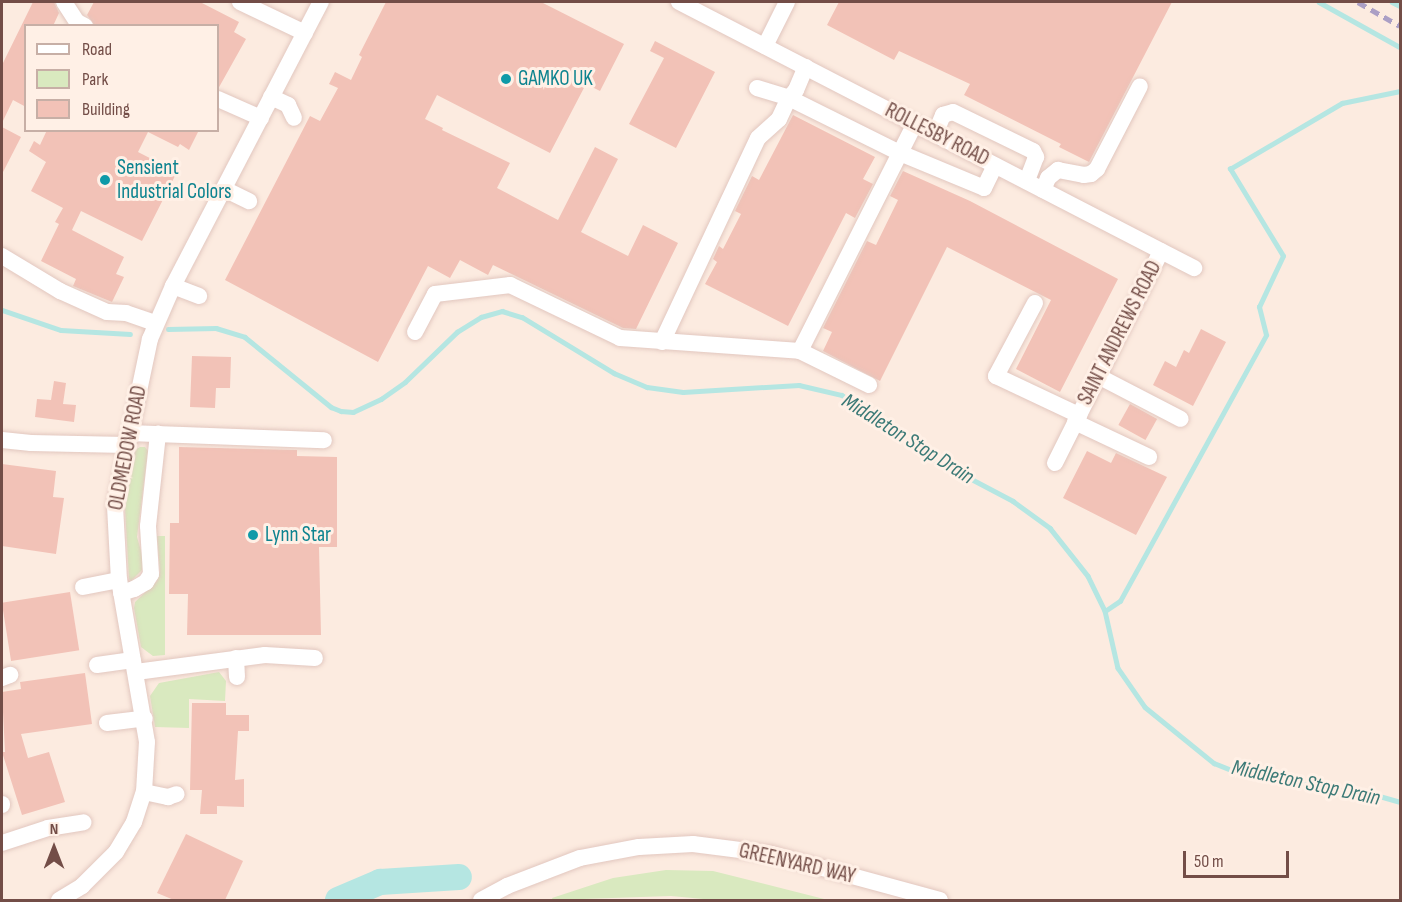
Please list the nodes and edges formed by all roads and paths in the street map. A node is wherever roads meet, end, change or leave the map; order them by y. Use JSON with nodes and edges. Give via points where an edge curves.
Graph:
{"nodes":[{"id":1,"x":64,"y":2,"type":"edge"},
{"id":2,"x":240,"y":2,"type":"edge"},
{"id":3,"x":321,"y":2,"type":"edge"},
{"id":4,"x":679,"y":2,"type":"edge"},
{"id":5,"x":787,"y":2,"type":"edge"},
{"id":6,"x":81,"y":24,"type":"edge"},
{"id":7,"x":305,"y":33,"type":"junction"},
{"id":8,"x":765,"y":46,"type":"junction"},
{"id":9,"x":806,"y":67,"type":"junction"},
{"id":10,"x":1140,"y":86,"type":"dead end"},
{"id":11,"x":757,"y":88,"type":"dead end"},
{"id":12,"x":272,"y":97,"type":"junction"},
{"id":13,"x":789,"y":98,"type":"junction"},
{"id":14,"x":219,"y":99,"type":"edge"},
{"id":15,"x":261,"y":118,"type":"junction"},
{"id":16,"x":294,"y":118,"type":"dead end"},
{"id":17,"x":915,"y":123,"type":"junction"},
{"id":18,"x":935,"y":134,"type":"junction"},
{"id":19,"x":900,"y":153,"type":"junction"},
{"id":20,"x":995,"y":165,"type":"junction"},
{"id":21,"x":1027,"y":181,"type":"junction"},
{"id":22,"x":224,"y":189,"type":"junction"},
{"id":23,"x":1043,"y":190,"type":"junction"},
{"id":24,"x":249,"y":201,"type":"dead end"},
{"id":25,"x":1161,"y":251,"type":"junction"},
{"id":26,"x":2,"y":256,"type":"edge"},
{"id":27,"x":1194,"y":268,"type":"dead end"},
{"id":28,"x":173,"y":286,"type":"junction"},
{"id":29,"x":199,"y":296,"type":"dead end"},
{"id":30,"x":1035,"y":303,"type":"dead end"},
{"id":31,"x":155,"y":323,"type":"junction"},
{"id":32,"x":415,"y":332,"type":"dead end"},
{"id":33,"x":662,"y":342,"type":"junction"},
{"id":34,"x":800,"y":351,"type":"junction"},
{"id":35,"x":1098,"y":376,"type":"junction"},
{"id":36,"x":869,"y":385,"type":"dead end"},
{"id":37,"x":1077,"y":418,"type":"junction"},
{"id":38,"x":1181,"y":419,"type":"dead end"},
{"id":39,"x":158,"y":434,"type":"junction"},
{"id":40,"x":127,"y":439,"type":"junction"},
{"id":41,"x":2,"y":440,"type":"edge"},
{"id":42,"x":324,"y":440,"type":"dead end"},
{"id":43,"x":1149,"y":457,"type":"dead end"},
{"id":44,"x":1055,"y":463,"type":"dead end"},
{"id":45,"x":120,"y":586,"type":"junction"},
{"id":46,"x":83,"y":587,"type":"dead end"},
{"id":47,"x":236,"y":658,"type":"junction"},
{"id":48,"x":315,"y":658,"type":"dead end"},
{"id":49,"x":97,"y":665,"type":"dead end"},
{"id":50,"x":134,"y":666,"type":"junction"},
{"id":51,"x":237,"y":677,"type":"dead end"},
{"id":52,"x":144,"y":718,"type":"junction"},
{"id":53,"x":107,"y":723,"type":"dead end"},
{"id":54,"x":144,"y":792,"type":"junction"},
{"id":55,"x":177,"y":794,"type":"dead end"},
{"id":56,"x":84,"y":822,"type":"dead end"},
{"id":57,"x":2,"y":843,"type":"edge"},
{"id":58,"x":59,"y":900,"type":"edge"},
{"id":59,"x":481,"y":900,"type":"edge"},
{"id":60,"x":940,"y":900,"type":"edge"}],
"edges":[{"from":1,"to":6,"type":"street"},
{"from":2,"to":7,"type":"street"},
{"from":3,"to":7,"type":"street","name":"OLDMEDOW ROAD"},
{"from":4,"to":8,"type":"street","name":"ROLLESBY ROAD"},
{"from":5,"to":8,"type":"street"},
{"from":7,"to":12,"type":"street","name":"OLDMEDOW ROAD"},
{"from":8,"to":9,"type":"street","name":"ROLLESBY ROAD"},
{"from":9,"to":13,"type":"street"},
{"from":9,"to":17,"type":"street","name":"ROLLESBY ROAD"},
{"from":10,"to":23,"type":"street","via":[[1097,168],[1084,175],[1058,170],[1048,178]]},
{"from":11,"to":13,"type":"street"},
{"from":12,"to":15,"type":"street","name":"OLDMEDOW ROAD"},
{"from":12,"to":16,"type":"street","via":[[288,105]]},
{"from":13,"to":19,"type":"street"},
{"from":13,"to":33,"type":"street","via":[[779,119],[758,138]]},
{"from":14,"to":15,"type":"street"},
{"from":15,"to":22,"type":"street","name":"OLDMEDOW ROAD"},
{"from":17,"to":18,"type":"street","name":"ROLLESBY ROAD"},
{"from":17,"to":19,"type":"street"},
{"from":18,"to":20,"type":"street","name":"ROLLESBY ROAD"},
{"from":18,"to":21,"type":"street","via":[[943,115],[953,112],[1033,151],[1036,157]]},
{"from":19,"to":20,"type":"street","via":[[984,188]]},
{"from":19,"to":34,"type":"street"},
{"from":20,"to":21,"type":"street","name":"ROLLESBY ROAD"},
{"from":21,"to":23,"type":"street","name":"ROLLESBY ROAD"},
{"from":22,"to":24,"type":"street"},
{"from":22,"to":28,"type":"street","name":"OLDMEDOW ROAD"},
{"from":23,"to":25,"type":"street","name":"ROLLESBY ROAD"},
{"from":25,"to":27,"type":"street","name":"ROLLESBY ROAD"},
{"from":25,"to":35,"type":"street","name":"SAINT ANDREWS ROAD"},
{"from":26,"to":31,"type":"street","via":[[60,291],[107,312],[126,313]]},
{"from":28,"to":29,"type":"street"},
{"from":28,"to":31,"type":"street","name":"OLDMEDOW ROAD"},
{"from":30,"to":37,"type":"street","name":"SAINT ANDREWS ROAD","via":[[996,375]]},
{"from":31,"to":40,"type":"street","name":"OLDMEDOW ROAD"},
{"from":32,"to":33,"type":"street","via":[[435,294],[510,285],[620,339]]},
{"from":33,"to":34,"type":"street"},
{"from":34,"to":36,"type":"street"},
{"from":35,"to":37,"type":"street","name":"SAINT ANDREWS ROAD"},
{"from":35,"to":38,"type":"street"},
{"from":37,"to":43,"type":"street"},
{"from":37,"to":44,"type":"street","name":"SAINT ANDREWS ROAD"},
{"from":39,"to":40,"type":"street"},
{"from":39,"to":42,"type":"street"},
{"from":39,"to":45,"type":"street","via":[[148,526],[151,574],[140,586]]},
{"from":40,"to":41,"type":"street","via":[[31,443]]},
{"from":40,"to":45,"type":"street","name":"OLDMEDOW ROAD","via":[[115,505]]},
{"from":45,"to":46,"type":"street"},
{"from":45,"to":50,"type":"street","name":"OLDMEDOW ROAD"},
{"from":47,"to":48,"type":"street"},
{"from":47,"to":50,"type":"street"},
{"from":47,"to":51,"type":"street"},
{"from":49,"to":50,"type":"street"},
{"from":50,"to":52,"type":"street","name":"OLDMEDOW ROAD"},
{"from":52,"to":53,"type":"street"},
{"from":52,"to":54,"type":"street","name":"OLDMEDOW ROAD"},
{"from":54,"to":55,"type":"street","via":[[168,797]]},
{"from":54,"to":58,"type":"street","name":"OLDMEDOW ROAD","via":[[134,822],[116,852],[82,886]]},
{"from":56,"to":57,"type":"street","via":[[48,828]]},
{"from":59,"to":60,"type":"street","name":"GREENYARD WAY","via":[[580,858],[639,846],[693,844],[771,854]]}]}
